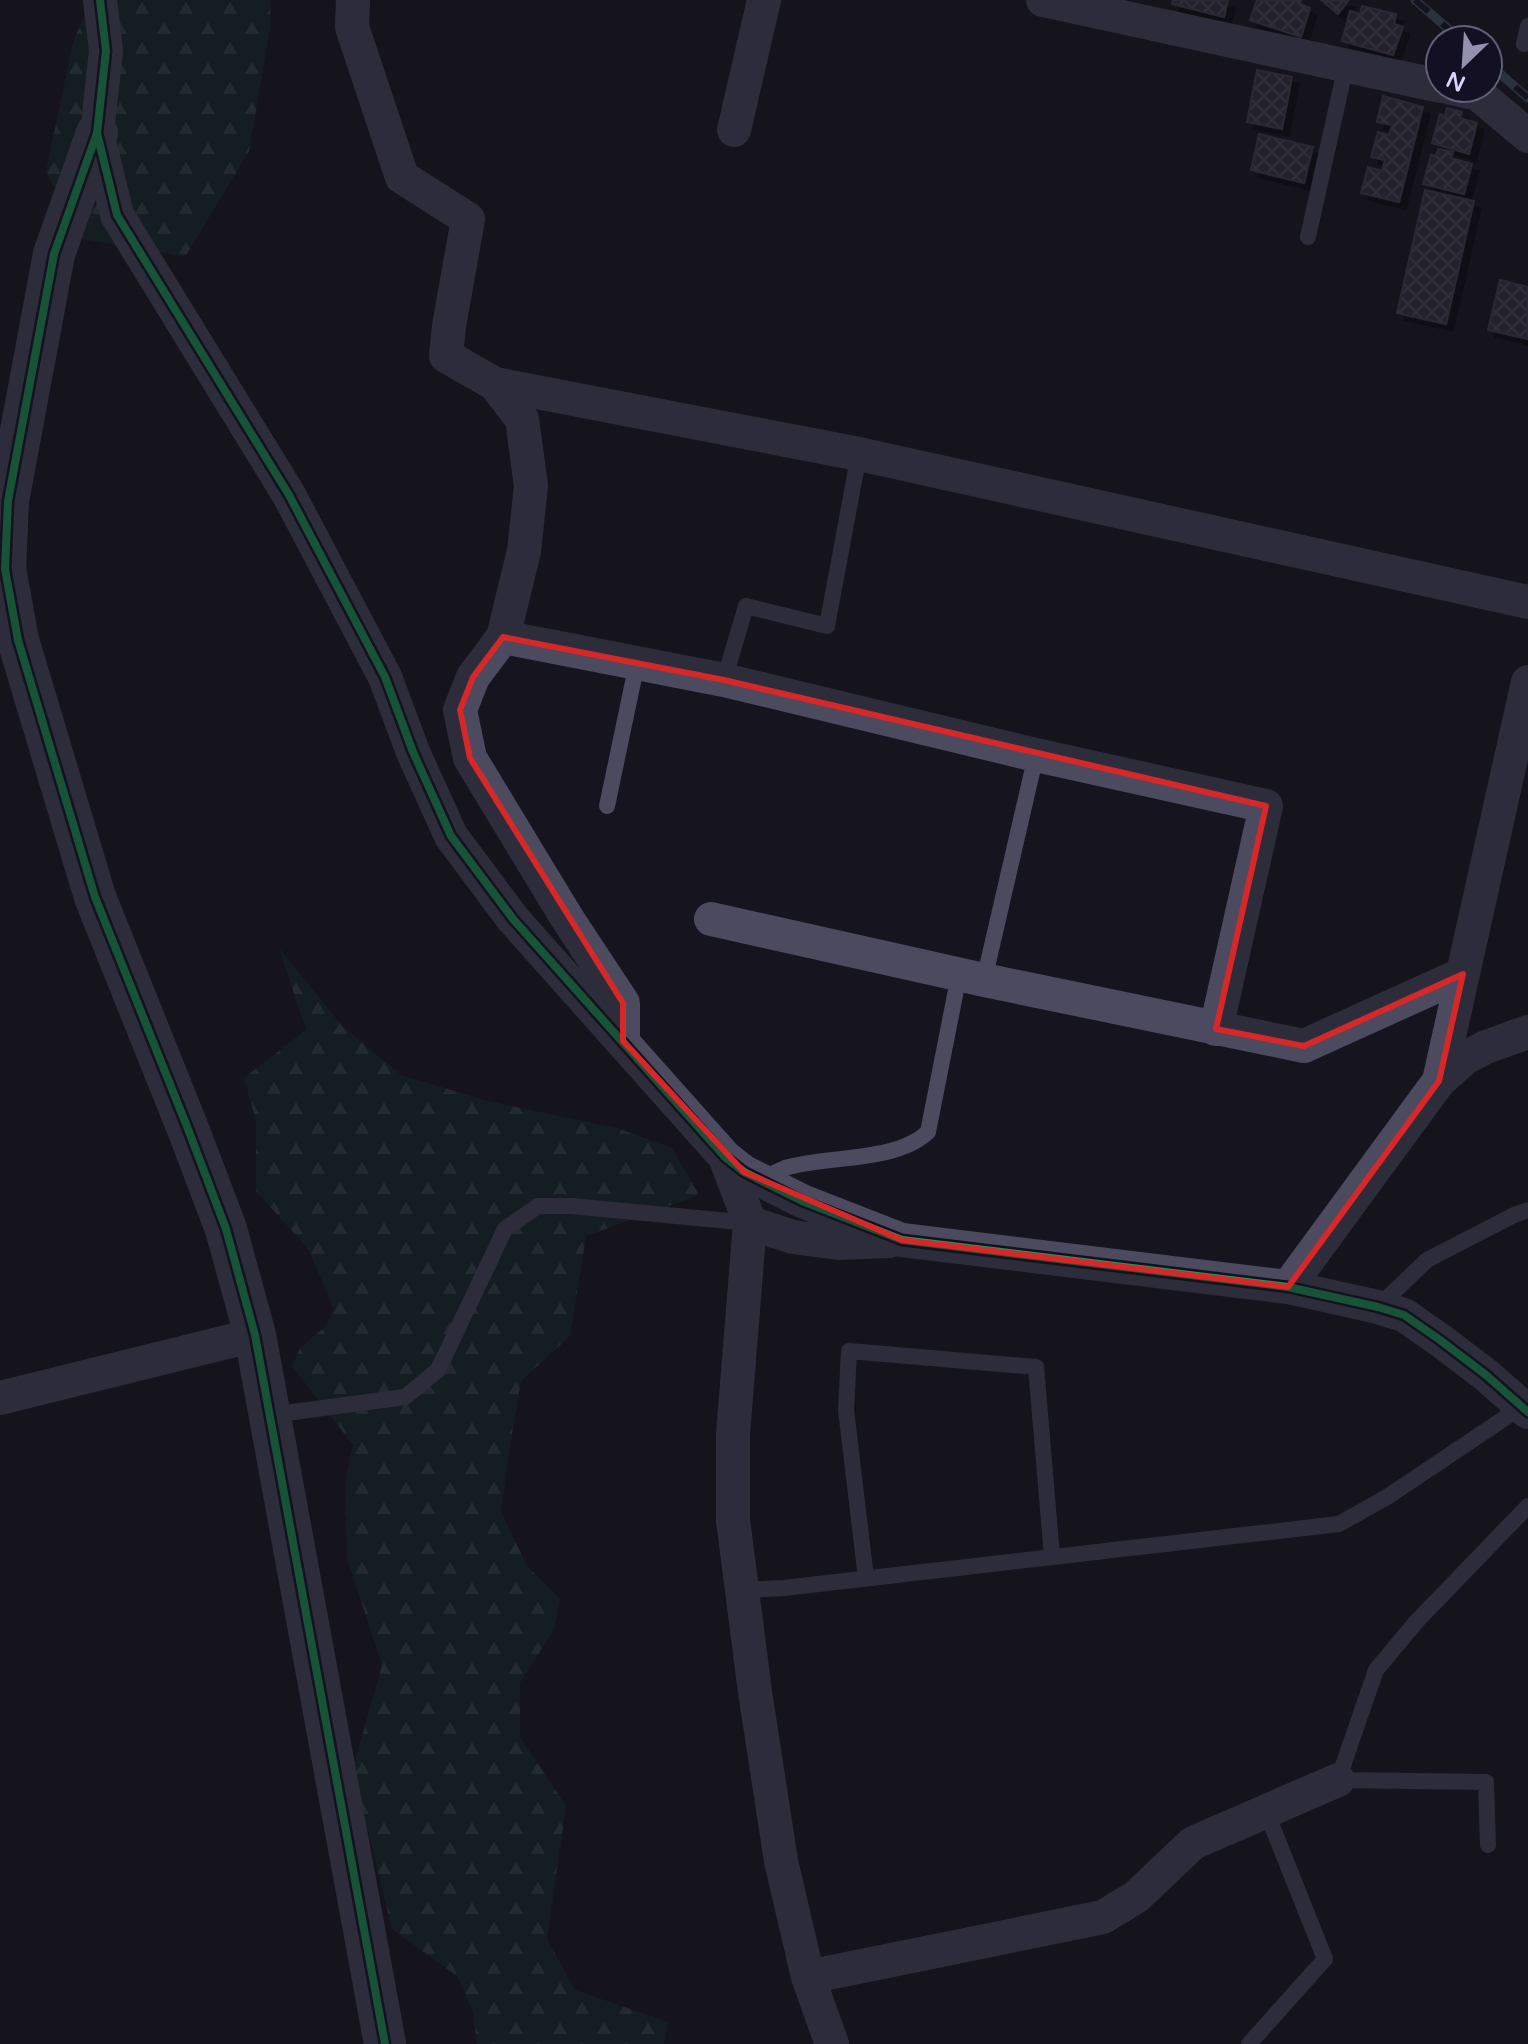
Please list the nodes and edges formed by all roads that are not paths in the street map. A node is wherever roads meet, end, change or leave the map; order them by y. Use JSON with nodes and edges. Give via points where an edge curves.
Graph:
{"nodes":[{"id":1,"x":100,"y":0,"type":"edge"},
{"id":2,"x":353,"y":0,"type":"edge"},
{"id":3,"x":764,"y":0,"type":"edge"},
{"id":4,"x":1043,"y":0,"type":"edge"},
{"id":5,"x":1528,"y":26,"type":"edge"},
{"id":6,"x":1524,"y":44,"type":"dead end"},
{"id":7,"x":1346,"y":65,"type":"junction"},
{"id":8,"x":1424,"y":82,"type":"edge"},
{"id":9,"x":1490,"y":104,"type":"edge"},
{"id":10,"x":734,"y":130,"type":"dead end"},
{"id":11,"x":97,"y":133,"type":"junction"},
{"id":12,"x":1528,"y":136,"type":"edge"},
{"id":13,"x":1308,"y":237,"type":"dead end"},
{"id":14,"x":495,"y":384,"type":"junction"},
{"id":15,"x":859,"y":454,"type":"junction"},
{"id":16,"x":1528,"y":602,"type":"edge"},
{"id":17,"x":503,"y":637,"type":"junction"},
{"id":18,"x":637,"y":663,"type":"junction"},
{"id":19,"x":724,"y":680,"type":"junction"},
{"id":20,"x":1528,"y":682,"type":"edge"},
{"id":21,"x":1036,"y":755,"type":"junction"},
{"id":22,"x":607,"y":806,"type":"dead end"},
{"id":23,"x":711,"y":919,"type":"dead end"},
{"id":24,"x":1463,"y":974,"type":"junction"},
{"id":25,"x":971,"y":977,"type":"junction"},
{"id":26,"x":1216,"y":1029,"type":"junction"},
{"id":27,"x":1528,"y":1032,"type":"edge"},
{"id":28,"x":623,"y":1041,"type":"junction"},
{"id":29,"x":1439,"y":1081,"type":"junction"},
{"id":30,"x":725,"y":1157,"type":"junction"},
{"id":31,"x":760,"y":1180,"type":"junction"},
{"id":32,"x":1528,"y":1210,"type":"edge"},
{"id":33,"x":750,"y":1223,"type":"junction"},
{"id":34,"x":902,"y":1240,"type":"junction"},
{"id":35,"x":1288,"y":1287,"type":"junction"},
{"id":36,"x":1378,"y":1307,"type":"junction"},
{"id":37,"x":255,"y":1335,"type":"junction"},
{"id":38,"x":0,"y":1398,"type":"edge"},
{"id":39,"x":1526,"y":1407,"type":"edge"},
{"id":40,"x":270,"y":1415,"type":"junction"},
{"id":41,"x":1528,"y":1506,"type":"edge"},
{"id":42,"x":1052,"y":1556,"type":"junction"},
{"id":43,"x":866,"y":1578,"type":"junction"},
{"id":44,"x":742,"y":1590,"type":"junction"},
{"id":45,"x":1338,"y":1780,"type":"junction"},
{"id":46,"x":1266,"y":1811,"type":"junction"},
{"id":47,"x":1488,"y":1845,"type":"dead end"},
{"id":48,"x":808,"y":1977,"type":"junction"},
{"id":49,"x":385,"y":2044,"type":"edge"},
{"id":50,"x":832,"y":2044,"type":"edge"},
{"id":51,"x":1249,"y":2044,"type":"edge"}],
"edges":[{"from":1,"to":11,"type":"street","via":[[106,51]]},
{"from":2,"to":14,"type":"street","via":[[352,27],[402,177],[468,219],[446,356]]},
{"from":3,"to":10,"type":"street"},
{"from":4,"to":7,"type":"street"},
{"from":5,"to":6,"type":"lane"},
{"from":7,"to":8,"type":"street"},
{"from":7,"to":13,"type":"lane"},
{"from":9,"to":12,"type":"street"},
{"from":11,"to":28,"type":"street","via":[[117,215],[289,495],[385,677],[451,836],[513,919]]},
{"from":11,"to":37,"type":"street","via":[[54,254],[8,501],[5,569],[18,640],[95,897],[226,1229]]},
{"from":14,"to":15,"type":"street"},
{"from":14,"to":17,"type":"street","via":[[522,419],[531,486],[524,551]]},
{"from":15,"to":16,"type":"street"},
{"from":15,"to":19,"type":"lane","via":[[827,626],[746,606]]},
{"from":17,"to":18,"type":"street"},
{"from":17,"to":28,"type":"street","via":[[473,677],[460,710],[470,758],[623,1003]]},
{"from":18,"to":19,"type":"street"},
{"from":18,"to":22,"type":"lane"},
{"from":19,"to":21,"type":"street"},
{"from":20,"to":24,"type":"street"},
{"from":21,"to":25,"type":"lane"},
{"from":21,"to":26,"type":"street","via":[[1266,806]]},
{"from":23,"to":25,"type":"street"},
{"from":24,"to":26,"type":"street","via":[[1304,1046]]},
{"from":24,"to":29,"type":"street"},
{"from":25,"to":26,"type":"street"},
{"from":25,"to":31,"type":"lane","via":[[928,1132],[888,1151],[786,1168]]},
{"from":27,"to":29,"type":"street","via":[[1465,1058]]},
{"from":28,"to":30,"type":"street"},
{"from":29,"to":35,"type":"street"},
{"from":30,"to":31,"type":"street"},
{"from":30,"to":33,"type":"street"},
{"from":31,"to":34,"type":"street"},
{"from":32,"to":36,"type":"lane","via":[[1427,1260]]},
{"from":33,"to":34,"type":"street","via":[[793,1237],[838,1243]]},
{"from":33,"to":40,"type":"lane","via":[[538,1206],[505,1229],[438,1370],[405,1397]]},
{"from":33,"to":44,"type":"street","via":[[733,1434],[733,1520]]},
{"from":34,"to":35,"type":"street"},
{"from":35,"to":36,"type":"street"},
{"from":36,"to":39,"type":"street","via":[[1404,1315]]},
{"from":37,"to":38,"type":"street"},
{"from":37,"to":40,"type":"street"},
{"from":39,"to":42,"type":"lane","via":[[1339,1524]]},
{"from":40,"to":49,"type":"street"},
{"from":41,"to":45,"type":"lane","via":[[1376,1670]]},
{"from":42,"to":43,"type":"lane"},
{"from":42,"to":43,"type":"lane","via":[[1036,1367],[849,1351],[846,1410]]},
{"from":43,"to":44,"type":"lane"},
{"from":44,"to":48,"type":"street","via":[[781,1861]]},
{"from":45,"to":46,"type":"street"},
{"from":45,"to":47,"type":"lane","via":[[1486,1782]]},
{"from":46,"to":48,"type":"street","via":[[1193,1843],[1136,1897],[1103,1917]]},
{"from":46,"to":51,"type":"lane","via":[[1325,1959]]},
{"from":48,"to":50,"type":"street"}]}
